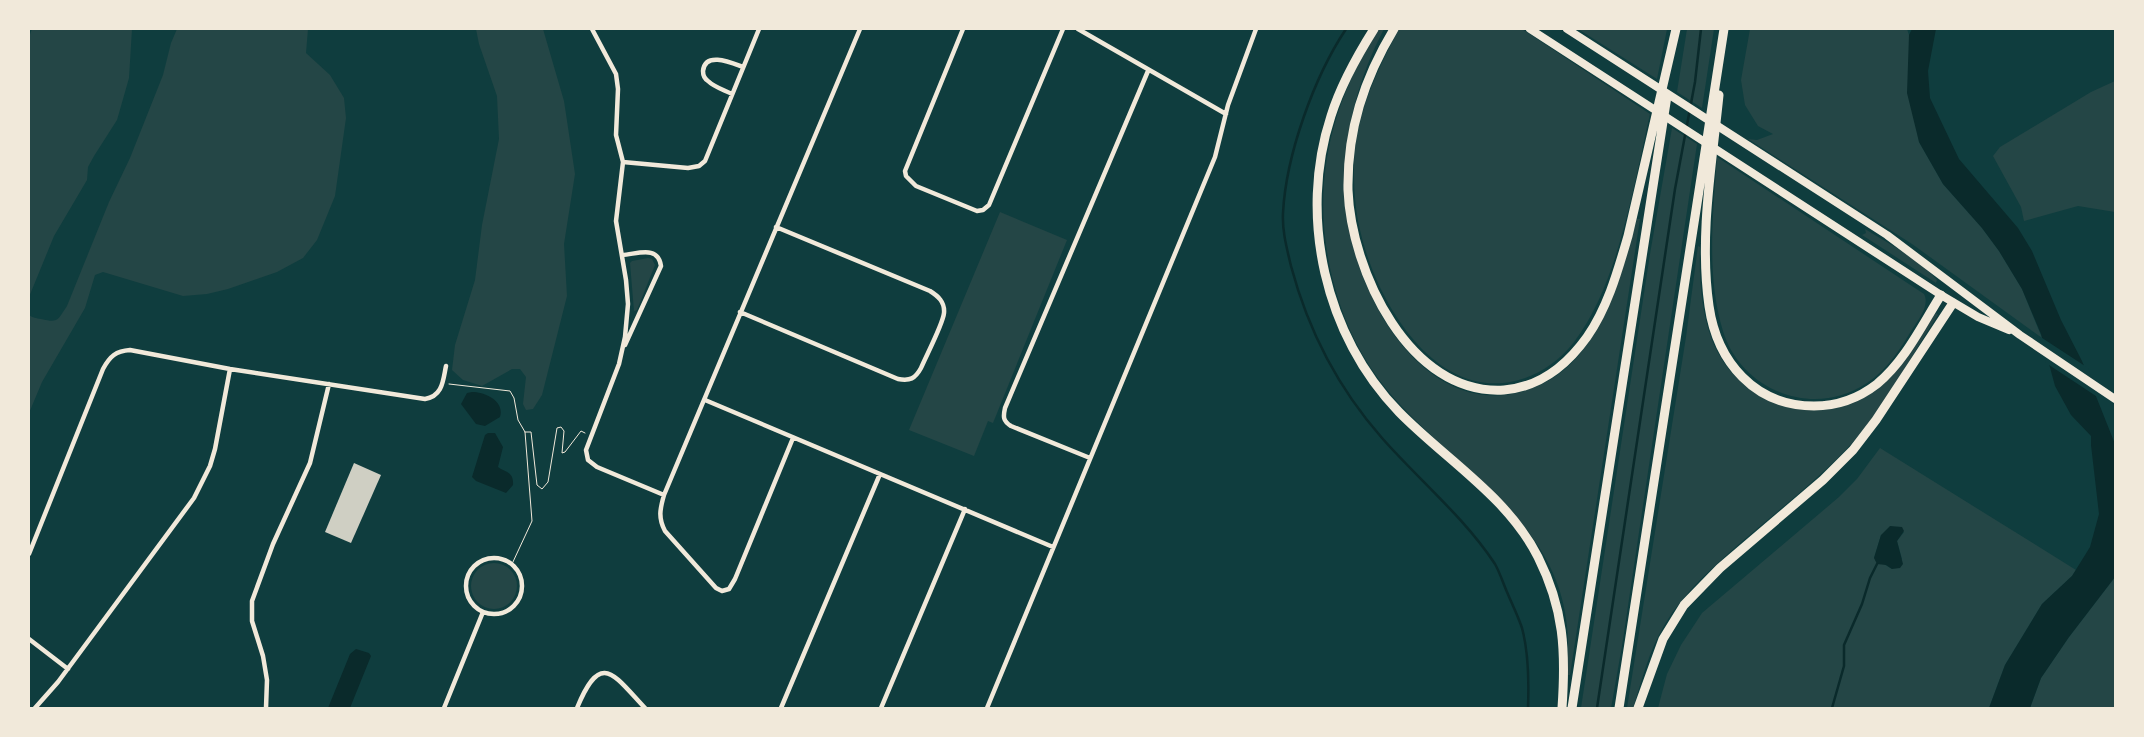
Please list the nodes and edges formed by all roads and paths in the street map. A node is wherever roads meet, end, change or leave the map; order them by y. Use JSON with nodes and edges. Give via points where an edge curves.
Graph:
{"nodes":[{"id":1,"x":592,"y":29,"type":"edge"},
{"id":2,"x":759,"y":29,"type":"edge"},
{"id":3,"x":860,"y":29,"type":"edge"},
{"id":4,"x":963,"y":29,"type":"edge"},
{"id":5,"x":1062,"y":29,"type":"edge"},
{"id":6,"x":1078,"y":29,"type":"edge"},
{"id":7,"x":1256,"y":29,"type":"edge"},
{"id":8,"x":1374,"y":29,"type":"edge"},
{"id":9,"x":1394,"y":29,"type":"edge"},
{"id":10,"x":1530,"y":29,"type":"edge"},
{"id":11,"x":1567,"y":29,"type":"edge"},
{"id":12,"x":1676,"y":29,"type":"edge"},
{"id":13,"x":1724,"y":29,"type":"edge"},
{"id":14,"x":743,"y":67,"type":"junction"},
{"id":15,"x":1148,"y":71,"type":"junction"},
{"id":16,"x":732,"y":94,"type":"junction"},
{"id":17,"x":1226,"y":114,"type":"junction"},
{"id":18,"x":623,"y":162,"type":"junction"},
{"id":19,"x":776,"y":227,"type":"junction"},
{"id":20,"x":622,"y":255,"type":"junction"},
{"id":21,"x":1950,"y":282,"type":"junction"},
{"id":22,"x":1961,"y":290,"type":"junction"},
{"id":23,"x":1941,"y":295,"type":"junction"},
{"id":24,"x":1953,"y":303,"type":"junction"},
{"id":25,"x":740,"y":312,"type":"junction"},
{"id":26,"x":2020,"y":335,"type":"junction"},
{"id":27,"x":622,"y":351,"type":"junction"},
{"id":28,"x":446,"y":366,"type":"dead end"},
{"id":29,"x":230,"y":369,"type":"junction"},
{"id":30,"x":443,"y":383,"type":"junction"},
{"id":31,"x":329,"y":384,"type":"junction"},
{"id":32,"x":2115,"y":399,"type":"edge"},
{"id":33,"x":705,"y":400,"type":"junction"},
{"id":34,"x":525,"y":432,"type":"junction"},
{"id":35,"x":590,"y":435,"type":"junction"},
{"id":36,"x":793,"y":438,"type":"junction"},
{"id":37,"x":1090,"y":458,"type":"junction"},
{"id":38,"x":880,"y":474,"type":"junction"},
{"id":39,"x":664,"y":495,"type":"junction"},
{"id":40,"x":965,"y":510,"type":"junction"},
{"id":41,"x":1053,"y":547,"type":"junction"},
{"id":42,"x":29,"y":554,"type":"edge"},
{"id":43,"x":512,"y":564,"type":"junction"},
{"id":44,"x":483,"y":612,"type":"junction"},
{"id":45,"x":29,"y":639,"type":"edge"},
{"id":46,"x":68,"y":668,"type":"junction"},
{"id":47,"x":35,"y":708,"type":"edge"},
{"id":48,"x":266,"y":708,"type":"edge"},
{"id":49,"x":444,"y":708,"type":"edge"},
{"id":50,"x":577,"y":708,"type":"edge"},
{"id":51,"x":645,"y":708,"type":"edge"},
{"id":52,"x":781,"y":708,"type":"edge"},
{"id":53,"x":881,"y":708,"type":"edge"},
{"id":54,"x":987,"y":708,"type":"edge"},
{"id":55,"x":1562,"y":708,"type":"edge"},
{"id":56,"x":1572,"y":708,"type":"edge"},
{"id":57,"x":1619,"y":708,"type":"edge"},
{"id":58,"x":1638,"y":708,"type":"edge"}],
"edges":[{"from":1,"to":18,"type":"street","via":[[616,74],[616,135]]},
{"from":2,"to":14,"type":"street"},
{"from":3,"to":19,"type":"street"},
{"from":4,"to":5,"type":"street","via":[[905,171],[916,186],[977,211],[989,205]]},
{"from":6,"to":15,"type":"street"},
{"from":7,"to":17,"type":"street"},
{"from":8,"to":55,"type":"highway","via":[[1357,55],[1340,92],[1322,149],[1318,226],[1330,295],[1347,338],[1385,396],[1498,503],[1538,556],[1561,622],[1564,644]]},
{"from":9,"to":12,"type":"highway","via":[[1365,84],[1351,142],[1348,190],[1362,259],[1395,327],[1421,358],[1456,382],[1484,390],[1499,390],[1526,386],[1557,370],[1598,319],[1628,236]]},
{"from":10,"to":23,"type":"main road"},
{"from":11,"to":21,"type":"main road","via":[[1887,235]]},
{"from":12,"to":56,"type":"highway"},
{"from":13,"to":23,"type":"highway","via":[[1708,195],[1706,275],[1714,326],[1723,351],[1736,372],[1760,392],[1782,402],[1820,406],[1856,397],[1895,367]]},
{"from":13,"to":57,"type":"highway"},
{"from":14,"to":16,"type":"street"},
{"from":14,"to":16,"type":"street","via":[[713,60],[703,69],[707,81]]},
{"from":15,"to":17,"type":"street"},
{"from":15,"to":37,"type":"street","via":[[1003,417],[1011,426]]},
{"from":16,"to":18,"type":"street","via":[[705,161],[699,166],[688,168]]},
{"from":17,"to":37,"type":"street","via":[[1197,201]]},
{"from":18,"to":20,"type":"street","via":[[616,221]]},
{"from":19,"to":25,"type":"street"},
{"from":19,"to":25,"type":"street","via":[[939,296],[944,313],[921,368],[912,380],[898,379]]},
{"from":20,"to":27,"type":"street","via":[[628,304]]},
{"from":20,"to":27,"type":"street","via":[[653,252],[658,255],[661,266]]},
{"from":21,"to":22,"type":"main road"},
{"from":21,"to":23,"type":"main road"},
{"from":22,"to":24,"type":"main road"},
{"from":22,"to":26,"type":"main road"},
{"from":23,"to":24,"type":"main road"},
{"from":24,"to":26,"type":"main road"},
{"from":24,"to":58,"type":"highway","via":[[1853,450],[1823,480],[1720,568],[1684,605],[1663,639]]},
{"from":25,"to":33,"type":"street"},
{"from":26,"to":32,"type":"main road"},
{"from":27,"to":35,"type":"street","via":[[614,380]]},
{"from":28,"to":30,"type":"street"},
{"from":29,"to":31,"type":"street"},
{"from":29,"to":42,"type":"street","via":[[130,350],[112,355],[103,369]]},
{"from":29,"to":46,"type":"street","via":[[215,449],[197,494]]},
{"from":30,"to":31,"type":"street","via":[[438,394],[426,399]]},
{"from":30,"to":34,"type":"path","via":[[510,392]]},
{"from":31,"to":48,"type":"street","via":[[310,464],[270,551],[252,601],[252,621],[267,680]]},
{"from":33,"to":36,"type":"street"},
{"from":33,"to":39,"type":"street"},
{"from":34,"to":35,"type":"path","via":[[531,432],[537,484],[542,489],[548,482],[557,428],[564,431],[562,453],[581,431]]},
{"from":34,"to":43,"type":"path","via":[[532,521]]},
{"from":35,"to":39,"type":"street","via":[[586,455],[591,464]]},
{"from":36,"to":38,"type":"street"},
{"from":36,"to":39,"type":"street","via":[[729,589],[722,591],[716,588],[665,531],[660,510]]},
{"from":37,"to":41,"type":"street"},
{"from":38,"to":40,"type":"street"},
{"from":38,"to":52,"type":"street"},
{"from":40,"to":41,"type":"street"},
{"from":40,"to":53,"type":"street"},
{"from":41,"to":54,"type":"street"},
{"from":43,"to":44,"type":"street","via":[[522,579],[518,600],[504,612]]},
{"from":43,"to":44,"type":"street","via":[[488,558],[470,571],[466,585],[468,596]]},
{"from":44,"to":49,"type":"street"},
{"from":45,"to":46,"type":"street"},
{"from":46,"to":47,"type":"street"},
{"from":50,"to":51,"type":"street","via":[[592,678],[610,672]]}]}
